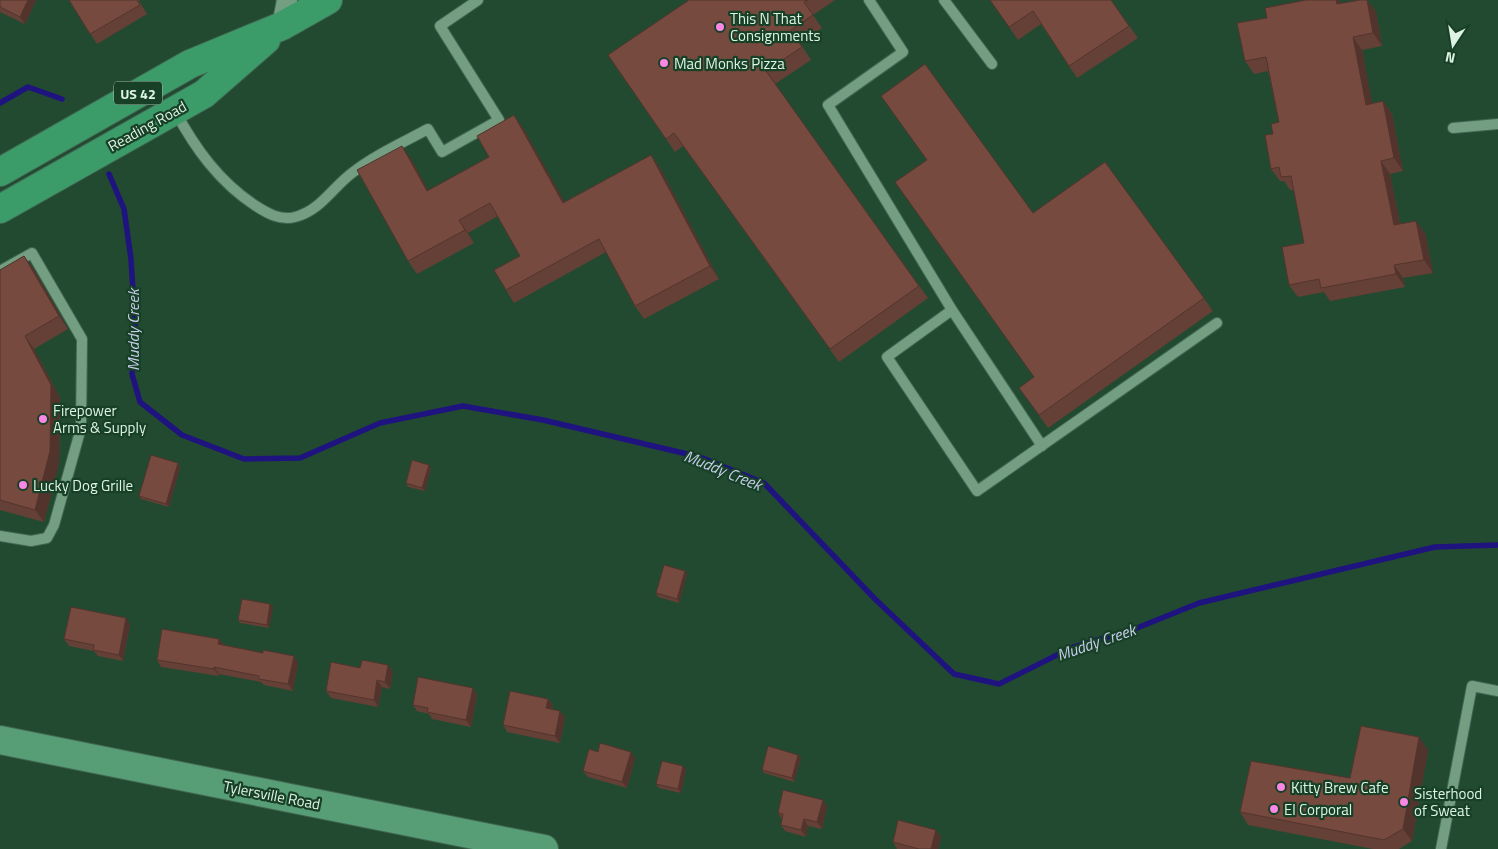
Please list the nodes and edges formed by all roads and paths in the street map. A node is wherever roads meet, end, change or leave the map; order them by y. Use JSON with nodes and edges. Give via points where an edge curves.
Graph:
{"nodes":[{"id":1,"x":328,"y":0,"type":"edge"},
{"id":2,"x":478,"y":0,"type":"edge"},
{"id":3,"x":869,"y":0,"type":"edge"},
{"id":4,"x":944,"y":0,"type":"edge"},
{"id":5,"x":285,"y":13,"type":"edge"},
{"id":6,"x":992,"y":64,"type":"dead end"},
{"id":7,"x":174,"y":111,"type":"junction"},
{"id":8,"x":1498,"y":124,"type":"edge"},
{"id":9,"x":1453,"y":128,"type":"dead end"},
{"id":10,"x":0,"y":172,"type":"edge"},
{"id":11,"x":0,"y":209,"type":"edge"},
{"id":12,"x":0,"y":271,"type":"edge"},
{"id":13,"x":952,"y":310,"type":"junction"},
{"id":14,"x":1217,"y":323,"type":"dead end"},
{"id":15,"x":1042,"y":446,"type":"junction"},
{"id":16,"x":0,"y":536,"type":"edge"},
{"id":17,"x":1498,"y":691,"type":"edge"},
{"id":18,"x":0,"y":740,"type":"edge"},
{"id":19,"x":544,"y":849,"type":"edge"},
{"id":20,"x":1441,"y":849,"type":"edge"}],
"edges":[{"from":1,"to":5,"type":"main road","name":"Reading Road","number":"US 42"},
{"from":2,"to":7,"type":"lane","via":[[440,26],[499,120],[442,152],[428,129],[374,158],[351,174],[316,208],[294,217],[280,218],[241,196],[211,167]]},
{"from":3,"to":13,"type":"lane","via":[[903,52],[828,105]]},
{"from":4,"to":6,"type":"lane"},
{"from":5,"to":7,"type":"main road","name":"Reading Road","number":"US 42","via":[[204,94]]},
{"from":5,"to":10,"type":"main road","name":"Reading Road","number":"US 42"},
{"from":7,"to":11,"type":"main road","name":"Reading Road","number":"US 42"},
{"from":8,"to":9,"type":"lane"},
{"from":12,"to":16,"type":"lane","via":[[32,253],[82,339],[81,428],[54,524],[46,538],[31,541]]},
{"from":13,"to":15,"type":"lane"},
{"from":13,"to":15,"type":"lane","via":[[887,357],[977,491]]},
{"from":14,"to":15,"type":"lane"},
{"from":17,"to":20,"type":"lane","via":[[1472,686]]},
{"from":18,"to":19,"type":"main road","name":"Tylersville Road"}]}
